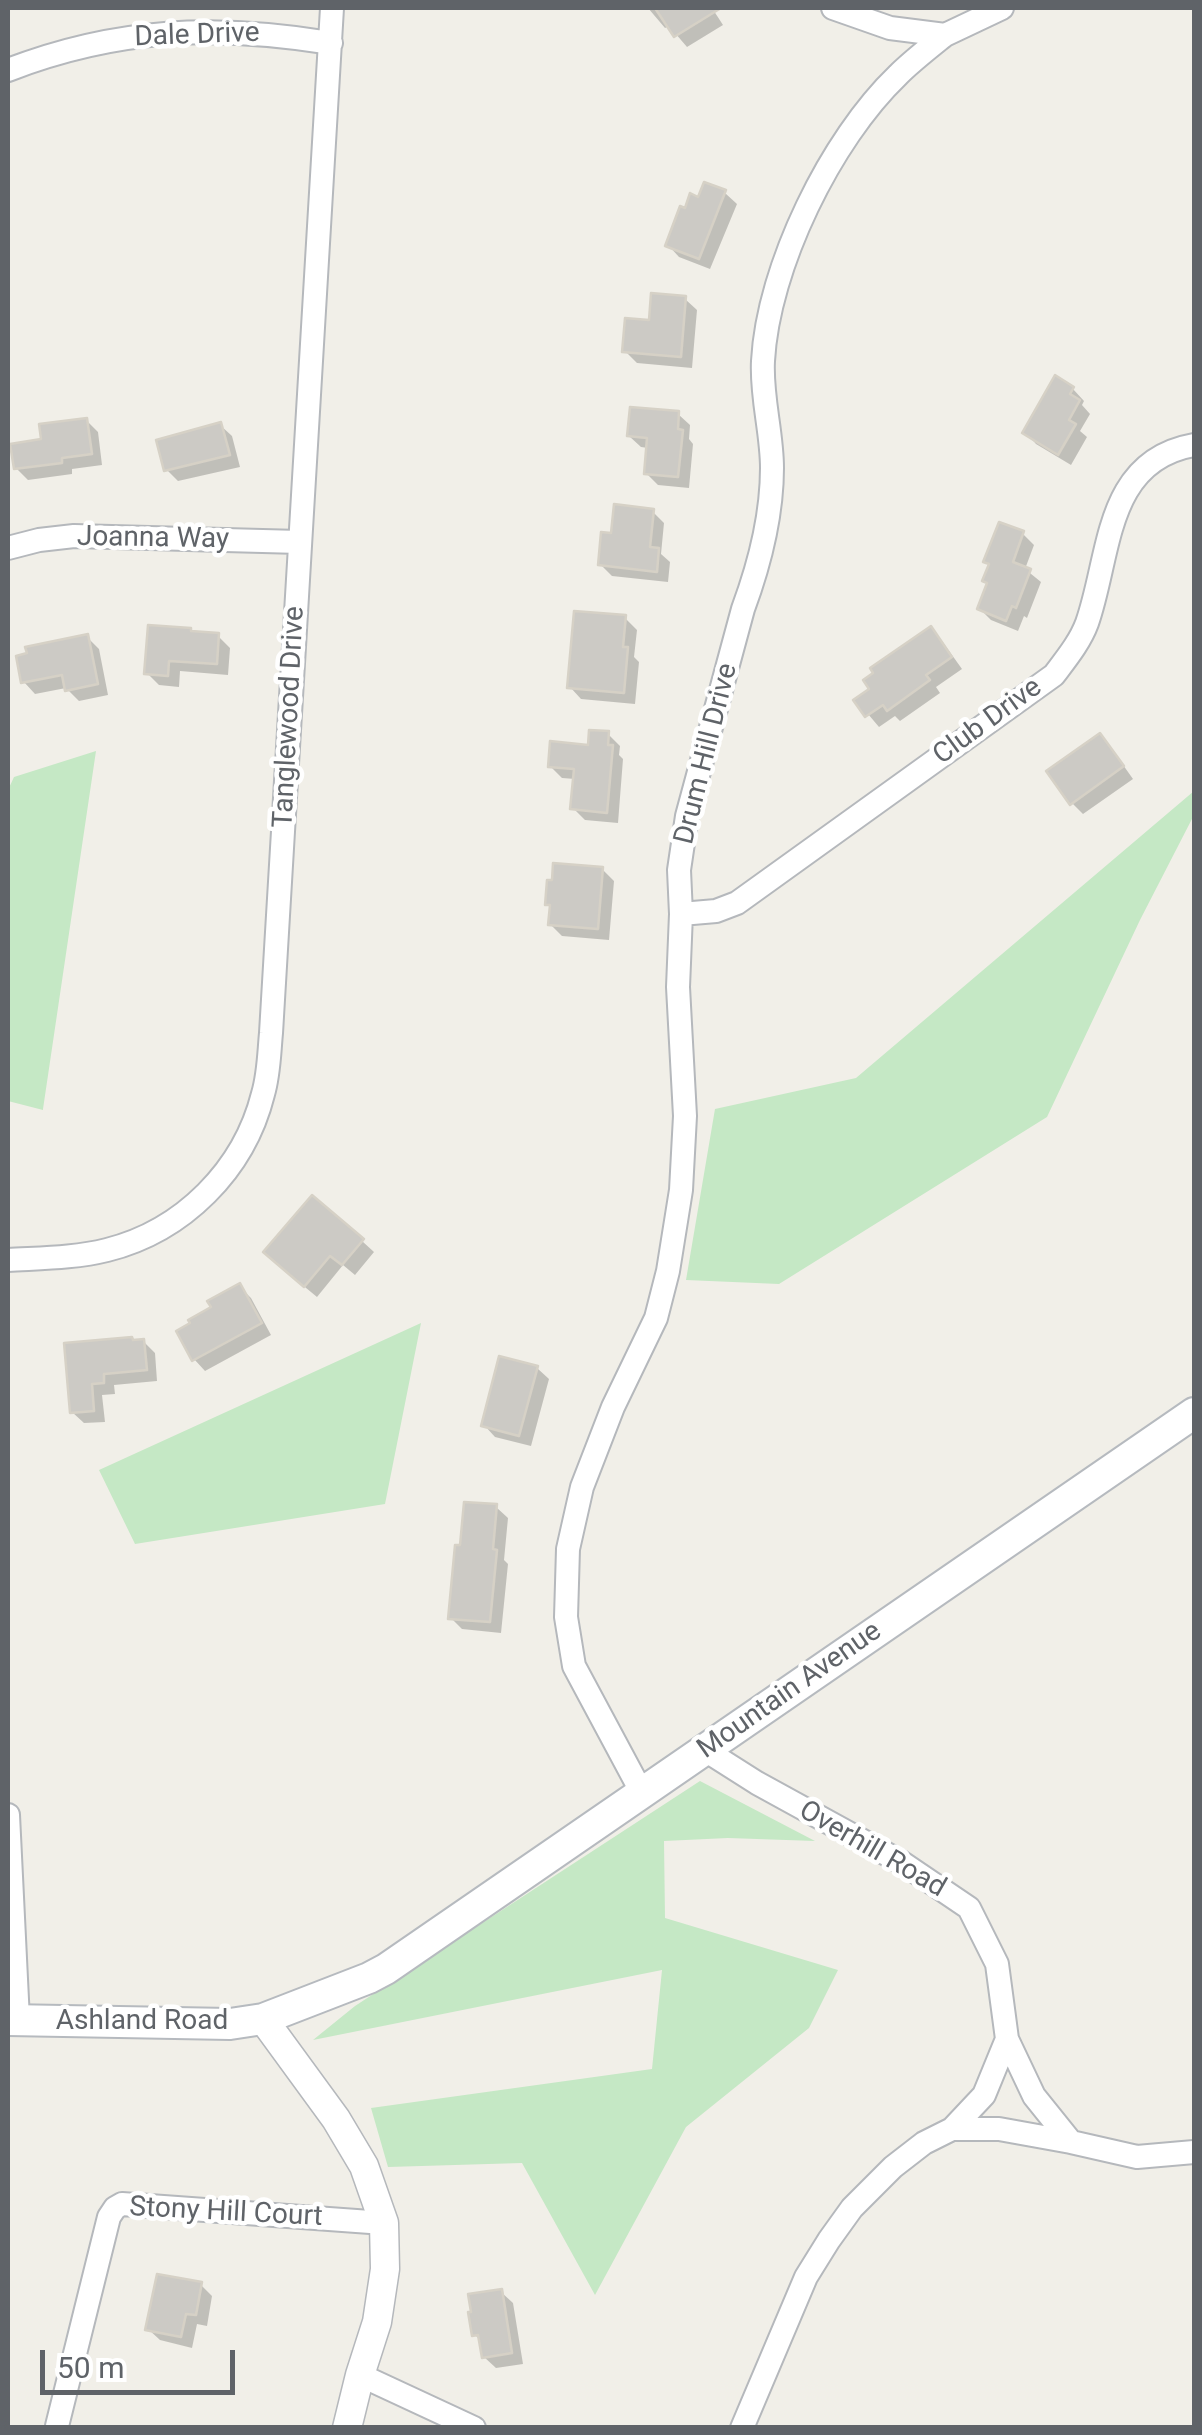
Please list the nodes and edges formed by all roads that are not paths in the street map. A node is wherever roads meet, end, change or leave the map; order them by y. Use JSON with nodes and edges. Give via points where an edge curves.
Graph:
{"nodes":[{"id":1,"x":332,"y":8,"type":"edge"},
{"id":2,"x":834,"y":8,"type":"edge"},
{"id":3,"x":1002,"y":8,"type":"edge"},
{"id":4,"x":945,"y":35,"type":"junction"},
{"id":5,"x":330,"y":43,"type":"junction"},
{"id":6,"x":8,"y":70,"type":"edge"},
{"id":7,"x":1194,"y":445,"type":"edge"},
{"id":8,"x":300,"y":542,"type":"junction"},
{"id":9,"x":8,"y":548,"type":"edge"},
{"id":10,"x":681,"y":914,"type":"junction"},
{"id":11,"x":8,"y":1260,"type":"edge"},
{"id":12,"x":1194,"y":1412,"type":"edge"},
{"id":13,"x":705,"y":1750,"type":"junction"},
{"id":14,"x":642,"y":1793,"type":"junction"},
{"id":15,"x":8,"y":1815,"type":"edge"},
{"id":16,"x":386,"y":1969,"type":"joint"},
{"id":17,"x":13,"y":2020,"type":"edge"},
{"id":18,"x":263,"y":2020,"type":"junction"},
{"id":19,"x":1007,"y":2039,"type":"junction"},
{"id":20,"x":952,"y":2129,"type":"junction"},
{"id":21,"x":1071,"y":2142,"type":"junction"},
{"id":22,"x":1194,"y":2152,"type":"edge"},
{"id":23,"x":384,"y":2223,"type":"junction"},
{"id":24,"x":360,"y":2374,"type":"junction"},
{"id":25,"x":57,"y":2426,"type":"edge"},
{"id":26,"x":347,"y":2428,"type":"edge"},
{"id":27,"x":474,"y":2428,"type":"edge"},
{"id":28,"x":742,"y":2428,"type":"edge"}],
"edges":[{"from":1,"to":5,"type":"street","name":"Tanglewood Drive"},
{"from":2,"to":4,"type":"street","via":[[890,28]]},
{"from":3,"to":4,"type":"street","name":"Drum Hill Drive"},
{"from":4,"to":10,"type":"street","name":"Drum Hill Drive","via":[[854,126],[786,256],[763,364],[772,467],[765,540],[687,816]]},
{"from":5,"to":6,"type":"street","name":"Dale Drive","via":[[213,30],[154,34],[94,43]]},
{"from":5,"to":8,"type":"street","name":"Tanglewood Drive"},
{"from":7,"to":10,"type":"street","name":"Club Drive","via":[[1155,460],[1122,496],[1085,628],[1054,675],[737,903]]},
{"from":8,"to":9,"type":"street","name":"Joanna Way","via":[[74,536]]},
{"from":8,"to":11,"type":"street","name":"Tanglewood Drive","via":[[268,1074],[256,1118],[222,1177],[170,1222],[108,1250]]},
{"from":10,"to":14,"type":"street","name":"Drum Hill Drive","via":[[685,1116],[668,1271],[656,1318],[582,1487],[568,1548],[566,1617],[574,1666]]},
{"from":12,"to":13,"type":"main road","name":"Mountain Avenue"},
{"from":13,"to":14,"type":"main road","name":"Mountain Avenue"},
{"from":13,"to":19,"type":"street","name":"Overhill Road","via":[[969,1908],[997,1964]]},
{"from":14,"to":16,"type":"main road","name":"Mountain Avenue"},
{"from":15,"to":17,"type":"street"},
{"from":16,"to":18,"type":"main road","name":"Ashland Road"},
{"from":17,"to":18,"type":"main road","name":"Ashland Road"},
{"from":18,"to":23,"type":"street","via":[[336,2119],[364,2166]]},
{"from":19,"to":20,"type":"street","name":"Overhill Road","via":[[984,2095]]},
{"from":19,"to":21,"type":"street","via":[[1034,2096]]},
{"from":20,"to":21,"type":"street"},
{"from":20,"to":28,"type":"street","name":"Overhill Road","via":[[893,2166],[852,2208],[806,2277]]},
{"from":21,"to":22,"type":"street","via":[[1136,2156]]},
{"from":23,"to":24,"type":"street","via":[[377,2322]]},
{"from":23,"to":25,"type":"street","name":"Stony Hill Court","via":[[115,2208]]},
{"from":24,"to":26,"type":"street"},
{"from":24,"to":27,"type":"street"}]}
